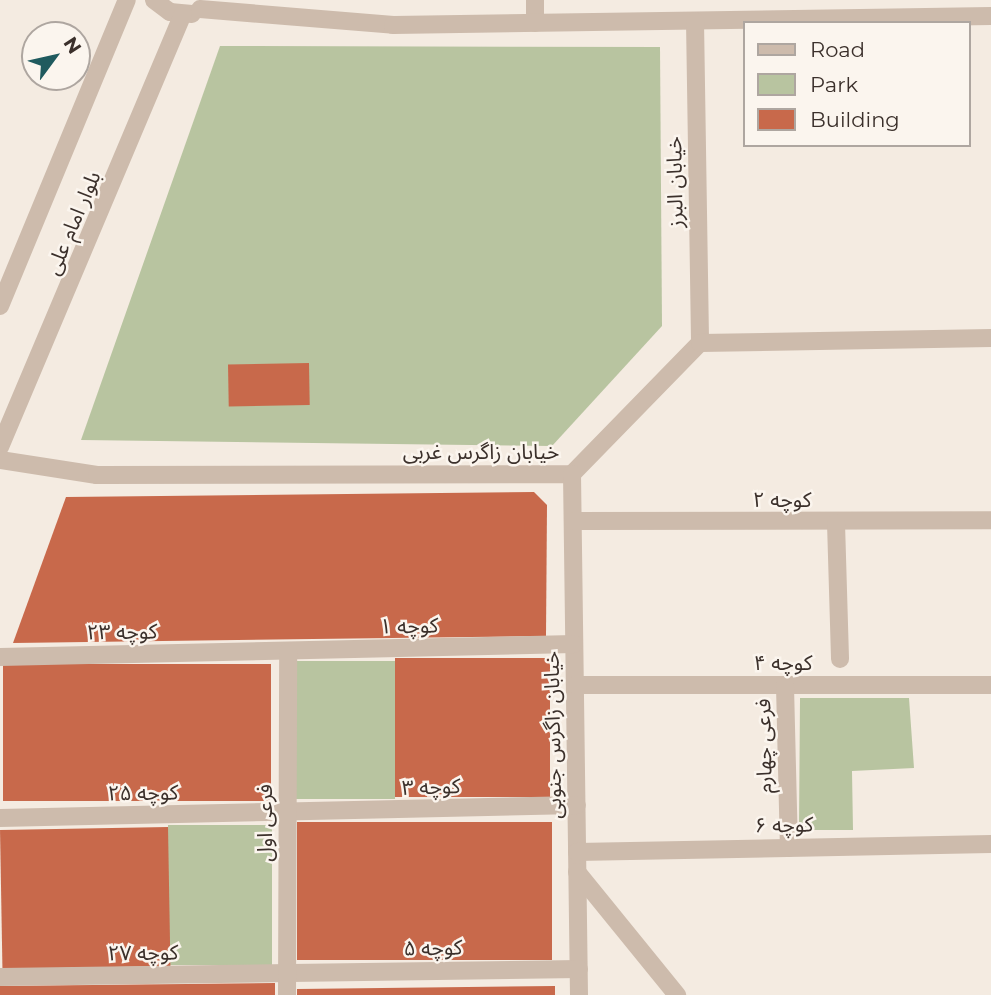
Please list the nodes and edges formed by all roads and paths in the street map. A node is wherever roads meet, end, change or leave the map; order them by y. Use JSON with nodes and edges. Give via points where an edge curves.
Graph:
{"nodes":[{"id":1,"x":127,"y":0,"type":"edge"},
{"id":2,"x":154,"y":0,"type":"edge"},
{"id":3,"x":216,"y":0,"type":"edge"},
{"id":4,"x":535,"y":0,"type":"edge"},
{"id":5,"x":191,"y":12,"type":"junction"},
{"id":6,"x":991,"y":16,"type":"edge"},
{"id":7,"x":695,"y":21,"type":"junction"},
{"id":8,"x":535,"y":23,"type":"junction"},
{"id":9,"x":0,"y":306,"type":"edge"},
{"id":10,"x":991,"y":338,"type":"edge"},
{"id":11,"x":700,"y":343,"type":"junction"},
{"id":12,"x":0,"y":447,"type":"edge"},
{"id":13,"x":0,"y":460,"type":"edge"},
{"id":14,"x":572,"y":474,"type":"junction"},
{"id":15,"x":991,"y":520,"type":"edge"},
{"id":16,"x":573,"y":521,"type":"junction"},
{"id":17,"x":836,"y":523,"type":"junction"},
{"id":18,"x":574,"y":644,"type":"junction"},
{"id":19,"x":244,"y":652,"type":"joint"},
{"id":20,"x":288,"y":652,"type":"junction"},
{"id":21,"x":0,"y":657,"type":"edge"},
{"id":22,"x":840,"y":659,"type":"dead end"},
{"id":23,"x":575,"y":685,"type":"junction"},
{"id":24,"x":991,"y":685,"type":"edge"},
{"id":25,"x":785,"y":686,"type":"junction"},
{"id":26,"x":577,"y":805,"type":"junction"},
{"id":27,"x":287,"y":814,"type":"junction"},
{"id":28,"x":0,"y":818,"type":"edge"},
{"id":29,"x":991,"y":844,"type":"edge"},
{"id":30,"x":789,"y":848,"type":"junction"},
{"id":31,"x":577,"y":852,"type":"junction"},
{"id":32,"x":578,"y":872,"type":"junction"},
{"id":33,"x":579,"y":969,"type":"junction"},
{"id":34,"x":287,"y":973,"type":"junction"},
{"id":35,"x":0,"y":977,"type":"edge"},
{"id":36,"x":287,"y":995,"type":"edge"},
{"id":37,"x":579,"y":995,"type":"edge"},
{"id":38,"x":677,"y":995,"type":"edge"}],
"edges":[{"from":1,"to":9,"type":"street","name":"بلوار امام علی"},
{"from":2,"to":5,"type":"street"},
{"from":3,"to":5,"type":"street"},
{"from":4,"to":8,"type":"street"},
{"from":5,"to":8,"type":"street","via":[[393,26]]},
{"from":5,"to":12,"type":"street","name":"بلوار امام علی"},
{"from":6,"to":7,"type":"street"},
{"from":7,"to":8,"type":"street"},
{"from":7,"to":11,"type":"street","name":"خیابان البرز"},
{"from":10,"to":11,"type":"street"},
{"from":11,"to":14,"type":"street","name":"خیابان زاگرس غربی"},
{"from":13,"to":14,"type":"street","name":"خیابان زاگرس غربی","via":[[97,475]]},
{"from":14,"to":16,"type":"street","name":"خیابان زاگرس جنوبی"},
{"from":15,"to":17,"type":"street","name":"کوچه ۲"},
{"from":16,"to":17,"type":"street","name":"کوچه ۲"},
{"from":16,"to":18,"type":"street","name":"خیابان زاگرس جنوبی"},
{"from":17,"to":22,"type":"street"},
{"from":18,"to":20,"type":"street","name":"کوچه ۱"},
{"from":18,"to":23,"type":"street","name":"خیابان زاگرس جنوبی"},
{"from":19,"to":20,"type":"street","name":"کوچه ۱"},
{"from":19,"to":21,"type":"street","name":"کوچه ۲۳"},
{"from":20,"to":27,"type":"street","name":"فرعی اول"},
{"from":23,"to":25,"type":"street","name":"کوچه ۴"},
{"from":23,"to":26,"type":"street","name":"خیابان زاگرس جنوبی"},
{"from":24,"to":25,"type":"street","name":"کوچه ۴"},
{"from":25,"to":30,"type":"street","name":"فرعی چهارم"},
{"from":26,"to":27,"type":"street","name":"کوچه ۳"},
{"from":26,"to":31,"type":"street","name":"خیابان زاگرس جنوبی"},
{"from":27,"to":28,"type":"street","name":"کوچه ۲۵"},
{"from":27,"to":34,"type":"street","name":"فرعی اول"},
{"from":29,"to":30,"type":"street","name":"کوچه ۶"},
{"from":30,"to":31,"type":"street","name":"کوچه ۶"},
{"from":31,"to":32,"type":"street","name":"خیابان زاگرس جنوبی"},
{"from":32,"to":33,"type":"street","name":"خیابان زاگرس جنوبی"},
{"from":32,"to":38,"type":"street"},
{"from":33,"to":34,"type":"street","name":"۵ کوچه"},
{"from":33,"to":37,"type":"street","name":"خیابان زاگرس جنوبی"},
{"from":34,"to":35,"type":"street","name":"۲۷ کوچه"},
{"from":34,"to":36,"type":"street","name":"فرعی اول"}]}
